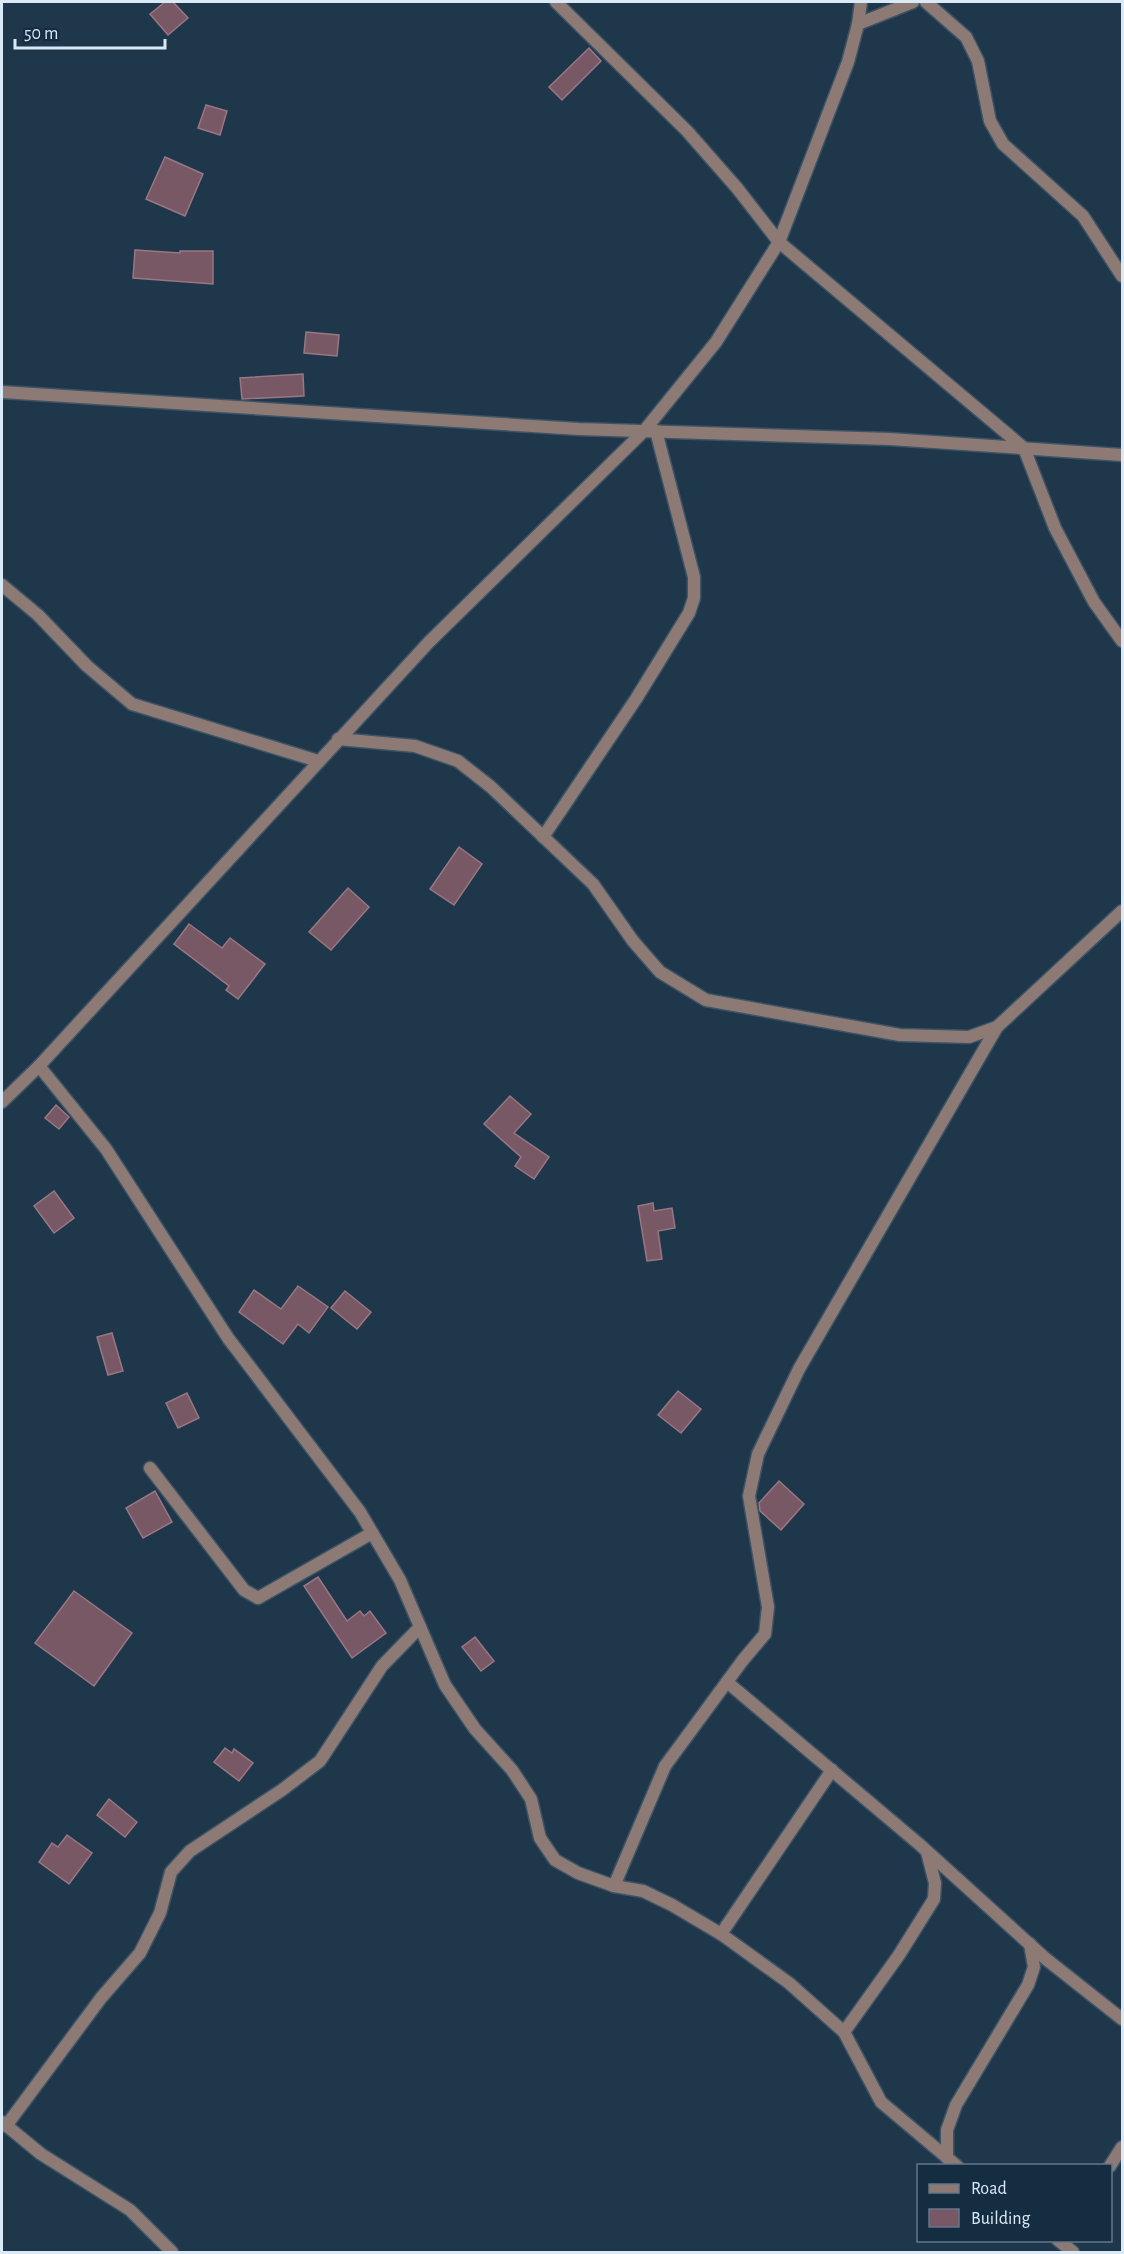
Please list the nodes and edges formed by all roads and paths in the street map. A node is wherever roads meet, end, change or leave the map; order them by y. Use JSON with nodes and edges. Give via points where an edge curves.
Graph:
{"nodes":[{"id":1,"x":556,"y":2,"type":"edge"},
{"id":2,"x":861,"y":2,"type":"edge"},
{"id":3,"x":913,"y":2,"type":"edge"},
{"id":4,"x":926,"y":2,"type":"edge"},
{"id":5,"x":858,"y":24,"type":"junction"},
{"id":6,"x":779,"y":242,"type":"junction"},
{"id":7,"x":1122,"y":276,"type":"edge"},
{"id":8,"x":2,"y":392,"type":"edge"},
{"id":9,"x":650,"y":431,"type":"junction"},
{"id":10,"x":1024,"y":448,"type":"junction"},
{"id":11,"x":1122,"y":455,"type":"edge"},
{"id":12,"x":2,"y":585,"type":"edge"},
{"id":13,"x":1122,"y":641,"type":"edge"},
{"id":14,"x":338,"y":739,"type":"junction"},
{"id":15,"x":318,"y":761,"type":"junction"},
{"id":16,"x":543,"y":837,"type":"junction"},
{"id":17,"x":1122,"y":911,"type":"edge"},
{"id":18,"x":997,"y":1027,"type":"junction"},
{"id":19,"x":39,"y":1066,"type":"junction"},
{"id":20,"x":2,"y":1102,"type":"edge"},
{"id":21,"x":150,"y":1468,"type":"dead end"},
{"id":22,"x":372,"y":1533,"type":"junction"},
{"id":23,"x":420,"y":1627,"type":"junction"},
{"id":24,"x":727,"y":1682,"type":"junction"},
{"id":25,"x":832,"y":1770,"type":"junction"},
{"id":26,"x":926,"y":1851,"type":"junction"},
{"id":27,"x":614,"y":1886,"type":"junction"},
{"id":28,"x":721,"y":1934,"type":"junction"},
{"id":29,"x":1029,"y":1944,"type":"junction"},
{"id":30,"x":1122,"y":2019,"type":"edge"},
{"id":31,"x":844,"y":2032,"type":"junction"},
{"id":32,"x":4,"y":2124,"type":"edge"},
{"id":33,"x":1122,"y":2147,"type":"edge"},
{"id":34,"x":952,"y":2162,"type":"edge"},
{"id":35,"x":1111,"y":2164,"type":"edge"},
{"id":36,"x":1060,"y":2242,"type":"edge"},
{"id":37,"x":172,"y":2253,"type":"edge"},
{"id":38,"x":1073,"y":2253,"type":"edge"}],
"edges":[{"from":1,"to":6,"type":"street","via":[[687,131]]},
{"from":2,"to":5,"type":"street"},
{"from":3,"to":5,"type":"street"},
{"from":4,"to":7,"type":"street","via":[[966,37],[978,61],[990,121],[1003,144],[1083,216]]},
{"from":5,"to":6,"type":"street","via":[[848,62]]},
{"from":6,"to":9,"type":"street","via":[[716,342]]},
{"from":6,"to":10,"type":"street"},
{"from":8,"to":9,"type":"street"},
{"from":9,"to":10,"type":"street"},
{"from":9,"to":14,"type":"street","via":[[429,642]]},
{"from":9,"to":16,"type":"street","via":[[694,577],[694,598],[689,613],[636,699]]},
{"from":10,"to":11,"type":"street"},
{"from":10,"to":13,"type":"street","via":[[1055,528],[1094,602]]},
{"from":12,"to":15,"type":"street","via":[[132,704]]},
{"from":14,"to":15,"type":"street"},
{"from":14,"to":16,"type":"street","via":[[415,746],[458,761]]},
{"from":15,"to":19,"type":"street"},
{"from":16,"to":18,"type":"street","via":[[593,884],[660,972],[705,1000],[900,1035],[969,1037]]},
{"from":17,"to":18,"type":"street"},
{"from":18,"to":24,"type":"street","via":[[799,1368],[758,1454],[749,1496],[768,1607],[765,1634]]},
{"from":19,"to":20,"type":"street"},
{"from":19,"to":22,"type":"street","via":[[106,1149],[228,1338]]},
{"from":21,"to":22,"type":"street","via":[[244,1590],[258,1598]]},
{"from":22,"to":23,"type":"street","via":[[400,1580]]},
{"from":23,"to":27,"type":"street","via":[[445,1685],[531,1799],[540,1838],[555,1860]]},
{"from":23,"to":32,"type":"street","via":[[382,1666],[320,1761],[181,1860],[171,1872],[160,1913],[140,1953]]},
{"from":24,"to":25,"type":"street"},
{"from":24,"to":27,"type":"street","via":[[664,1766]]},
{"from":25,"to":26,"type":"street"},
{"from":25,"to":28,"type":"street"},
{"from":26,"to":29,"type":"street"},
{"from":26,"to":31,"type":"street","via":[[935,1883],[934,1899]]},
{"from":27,"to":28,"type":"street","via":[[643,1891]]},
{"from":28,"to":31,"type":"street","via":[[789,1983]]},
{"from":29,"to":30,"type":"street"},
{"from":29,"to":34,"type":"street","via":[[1034,1967],[1028,1985],[956,2105],[947,2130]]},
{"from":31,"to":34,"type":"street","via":[[881,2102]]},
{"from":32,"to":37,"type":"street","via":[[41,2154],[130,2210]]},
{"from":33,"to":35,"type":"street"},
{"from":36,"to":38,"type":"street"}]}
